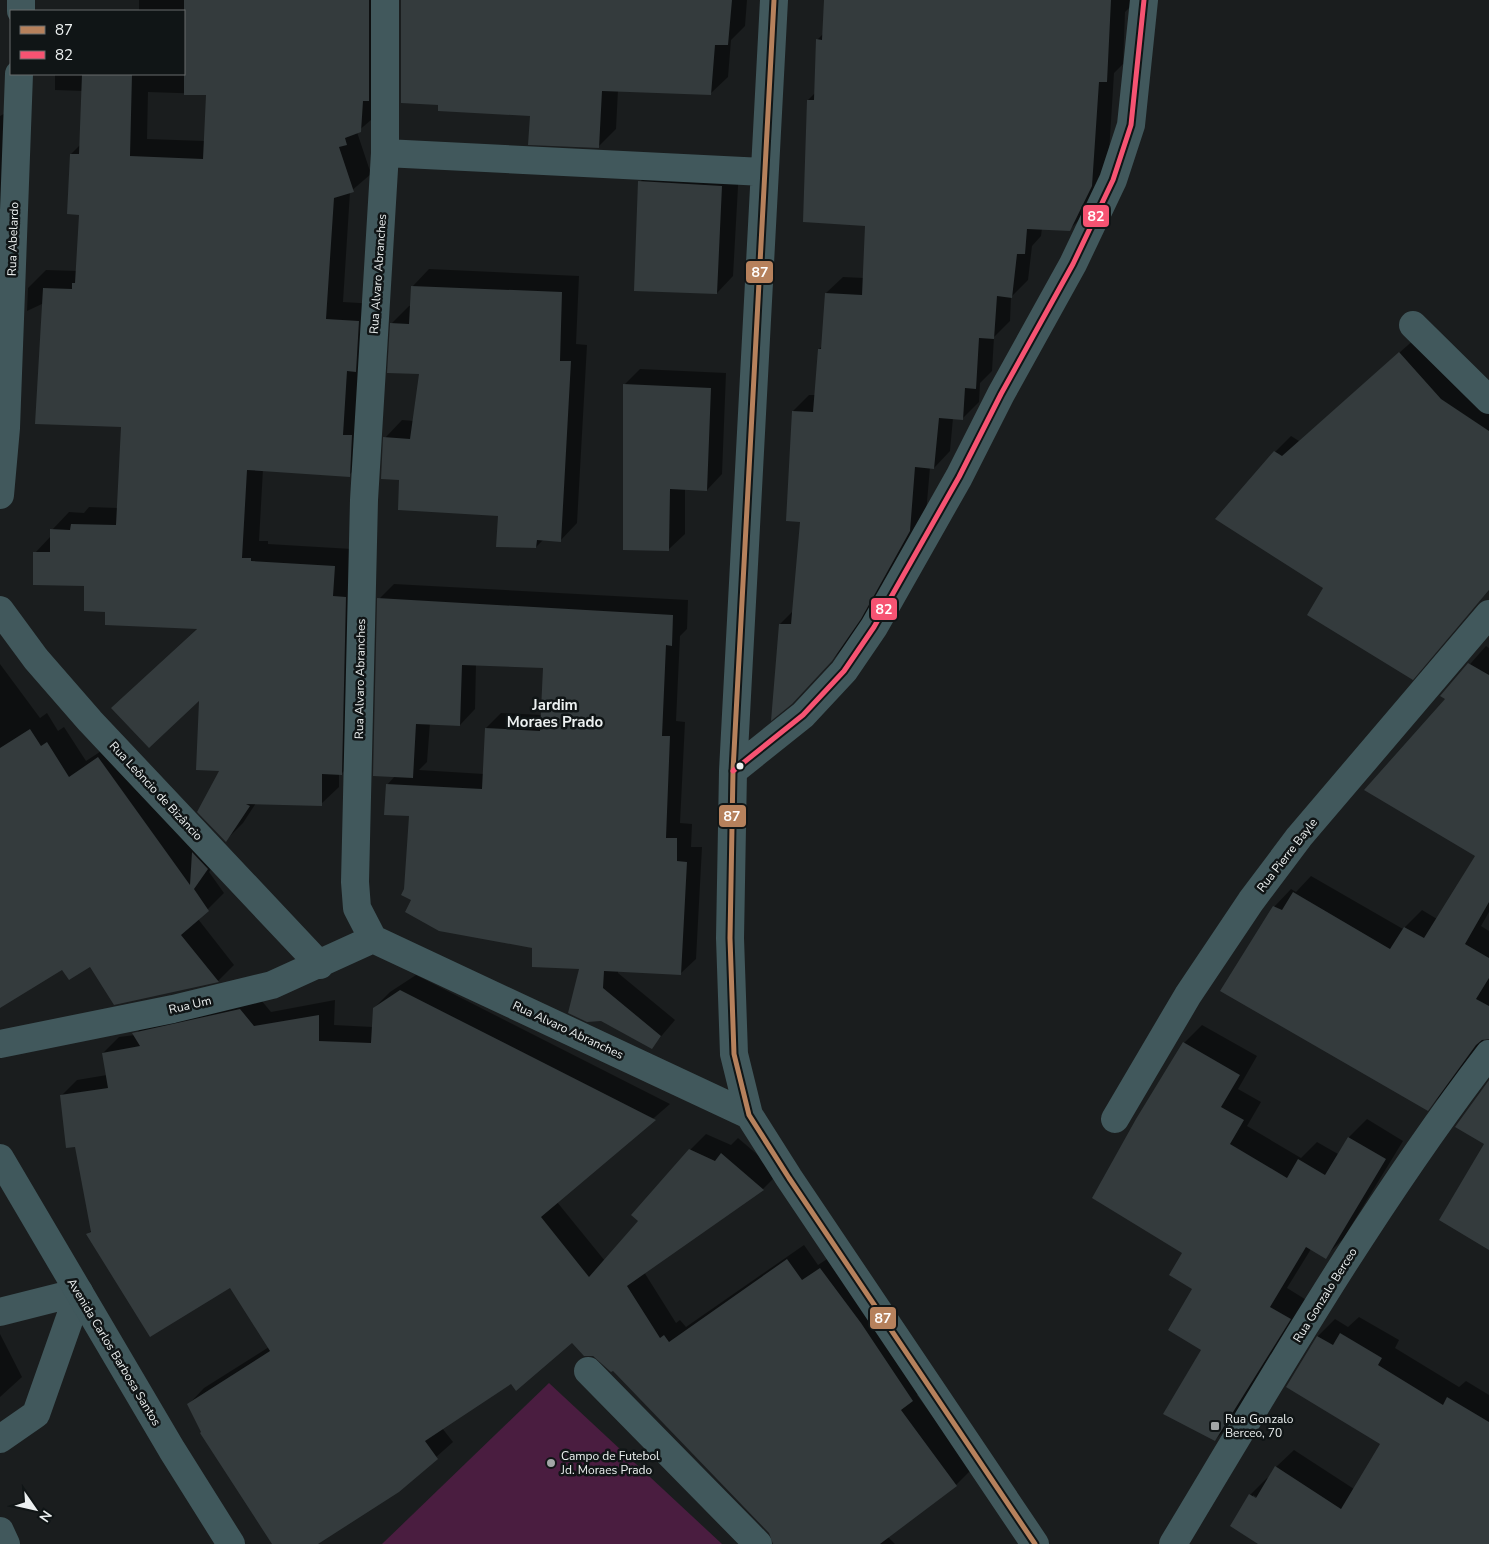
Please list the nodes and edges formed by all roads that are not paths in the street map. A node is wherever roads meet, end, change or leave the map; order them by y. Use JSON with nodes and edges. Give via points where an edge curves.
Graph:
{"nodes":[{"id":1,"x":386,"y":0,"type":"edge"},
{"id":2,"x":774,"y":0,"type":"edge"},
{"id":3,"x":1144,"y":0,"type":"edge"},
{"id":4,"x":19,"y":75,"type":"edge"},
{"id":5,"x":385,"y":153,"type":"junction"},
{"id":6,"x":764,"y":172,"type":"junction"},
{"id":7,"x":1413,"y":326,"type":"dead end"},
{"id":8,"x":1489,"y":400,"type":"edge"},
{"id":9,"x":0,"y":495,"type":"edge"},
{"id":10,"x":0,"y":610,"type":"edge"},
{"id":11,"x":1489,"y":614,"type":"edge"},
{"id":12,"x":733,"y":771,"type":"junction"},
{"id":13,"x":372,"y":939,"type":"junction"},
{"id":14,"x":320,"y":965,"type":"junction"},
{"id":15,"x":0,"y":1044,"type":"edge"},
{"id":16,"x":1489,"y":1054,"type":"edge"},
{"id":17,"x":749,"y":1114,"type":"junction"},
{"id":18,"x":1115,"y":1119,"type":"dead end"},
{"id":19,"x":0,"y":1158,"type":"edge"},
{"id":20,"x":79,"y":1292,"type":"junction"},
{"id":21,"x":0,"y":1312,"type":"edge"},
{"id":22,"x":588,"y":1371,"type":"dead end"},
{"id":23,"x":0,"y":1439,"type":"edge"},
{"id":24,"x":0,"y":1531,"type":"edge"},
{"id":25,"x":6,"y":1544,"type":"edge"},
{"id":26,"x":231,"y":1544,"type":"edge"},
{"id":27,"x":758,"y":1544,"type":"edge"},
{"id":28,"x":1036,"y":1544,"type":"edge"},
{"id":29,"x":1173,"y":1544,"type":"edge"}],
"edges":[{"from":1,"to":5,"type":"street","name":"Rua Alvaro Abranches"},
{"from":2,"to":6,"type":"street"},
{"from":3,"to":12,"type":"street","via":[[1131,125],[1113,180],[1073,264],[874,627],[844,671],[803,715]]},
{"from":4,"to":9,"type":"street","name":"Rua Abelardo","via":[[6,428]]},
{"from":5,"to":6,"type":"street"},
{"from":5,"to":13,"type":"street","name":"Rua Alvaro Abranches","via":[[364,500],[355,882],[356,908]]},
{"from":6,"to":12,"type":"street"},
{"from":7,"to":8,"type":"street"},
{"from":10,"to":14,"type":"street","name":"Rua Leôncio de Bizâncio","via":[[36,659],[90,720]]},
{"from":11,"to":18,"type":"street","name":"Rua Pierre Bayle","via":[[1299,837],[1251,901],[1188,996]]},
{"from":12,"to":17,"type":"street","via":[[730,938],[734,1054]]},
{"from":13,"to":14,"type":"street","name":"Rua Um"},
{"from":13,"to":17,"type":"street","name":"Rua Alvaro Abranches"},
{"from":14,"to":15,"type":"street","name":"Rua Um","via":[[272,985]]},
{"from":16,"to":29,"type":"street","name":"Rua Gonzalo Berceo","via":[[1435,1125],[1376,1215]]},
{"from":17,"to":28,"type":"street"},
{"from":19,"to":20,"type":"main road","name":"Avenida Carlos Barbosa Santos"},
{"from":20,"to":21,"type":"street"},
{"from":20,"to":23,"type":"street","via":[[36,1414]]},
{"from":20,"to":26,"type":"main road","name":"Avenida Carlos Barbosa Santos"},
{"from":22,"to":27,"type":"street"},
{"from":24,"to":25,"type":"street"}]}
